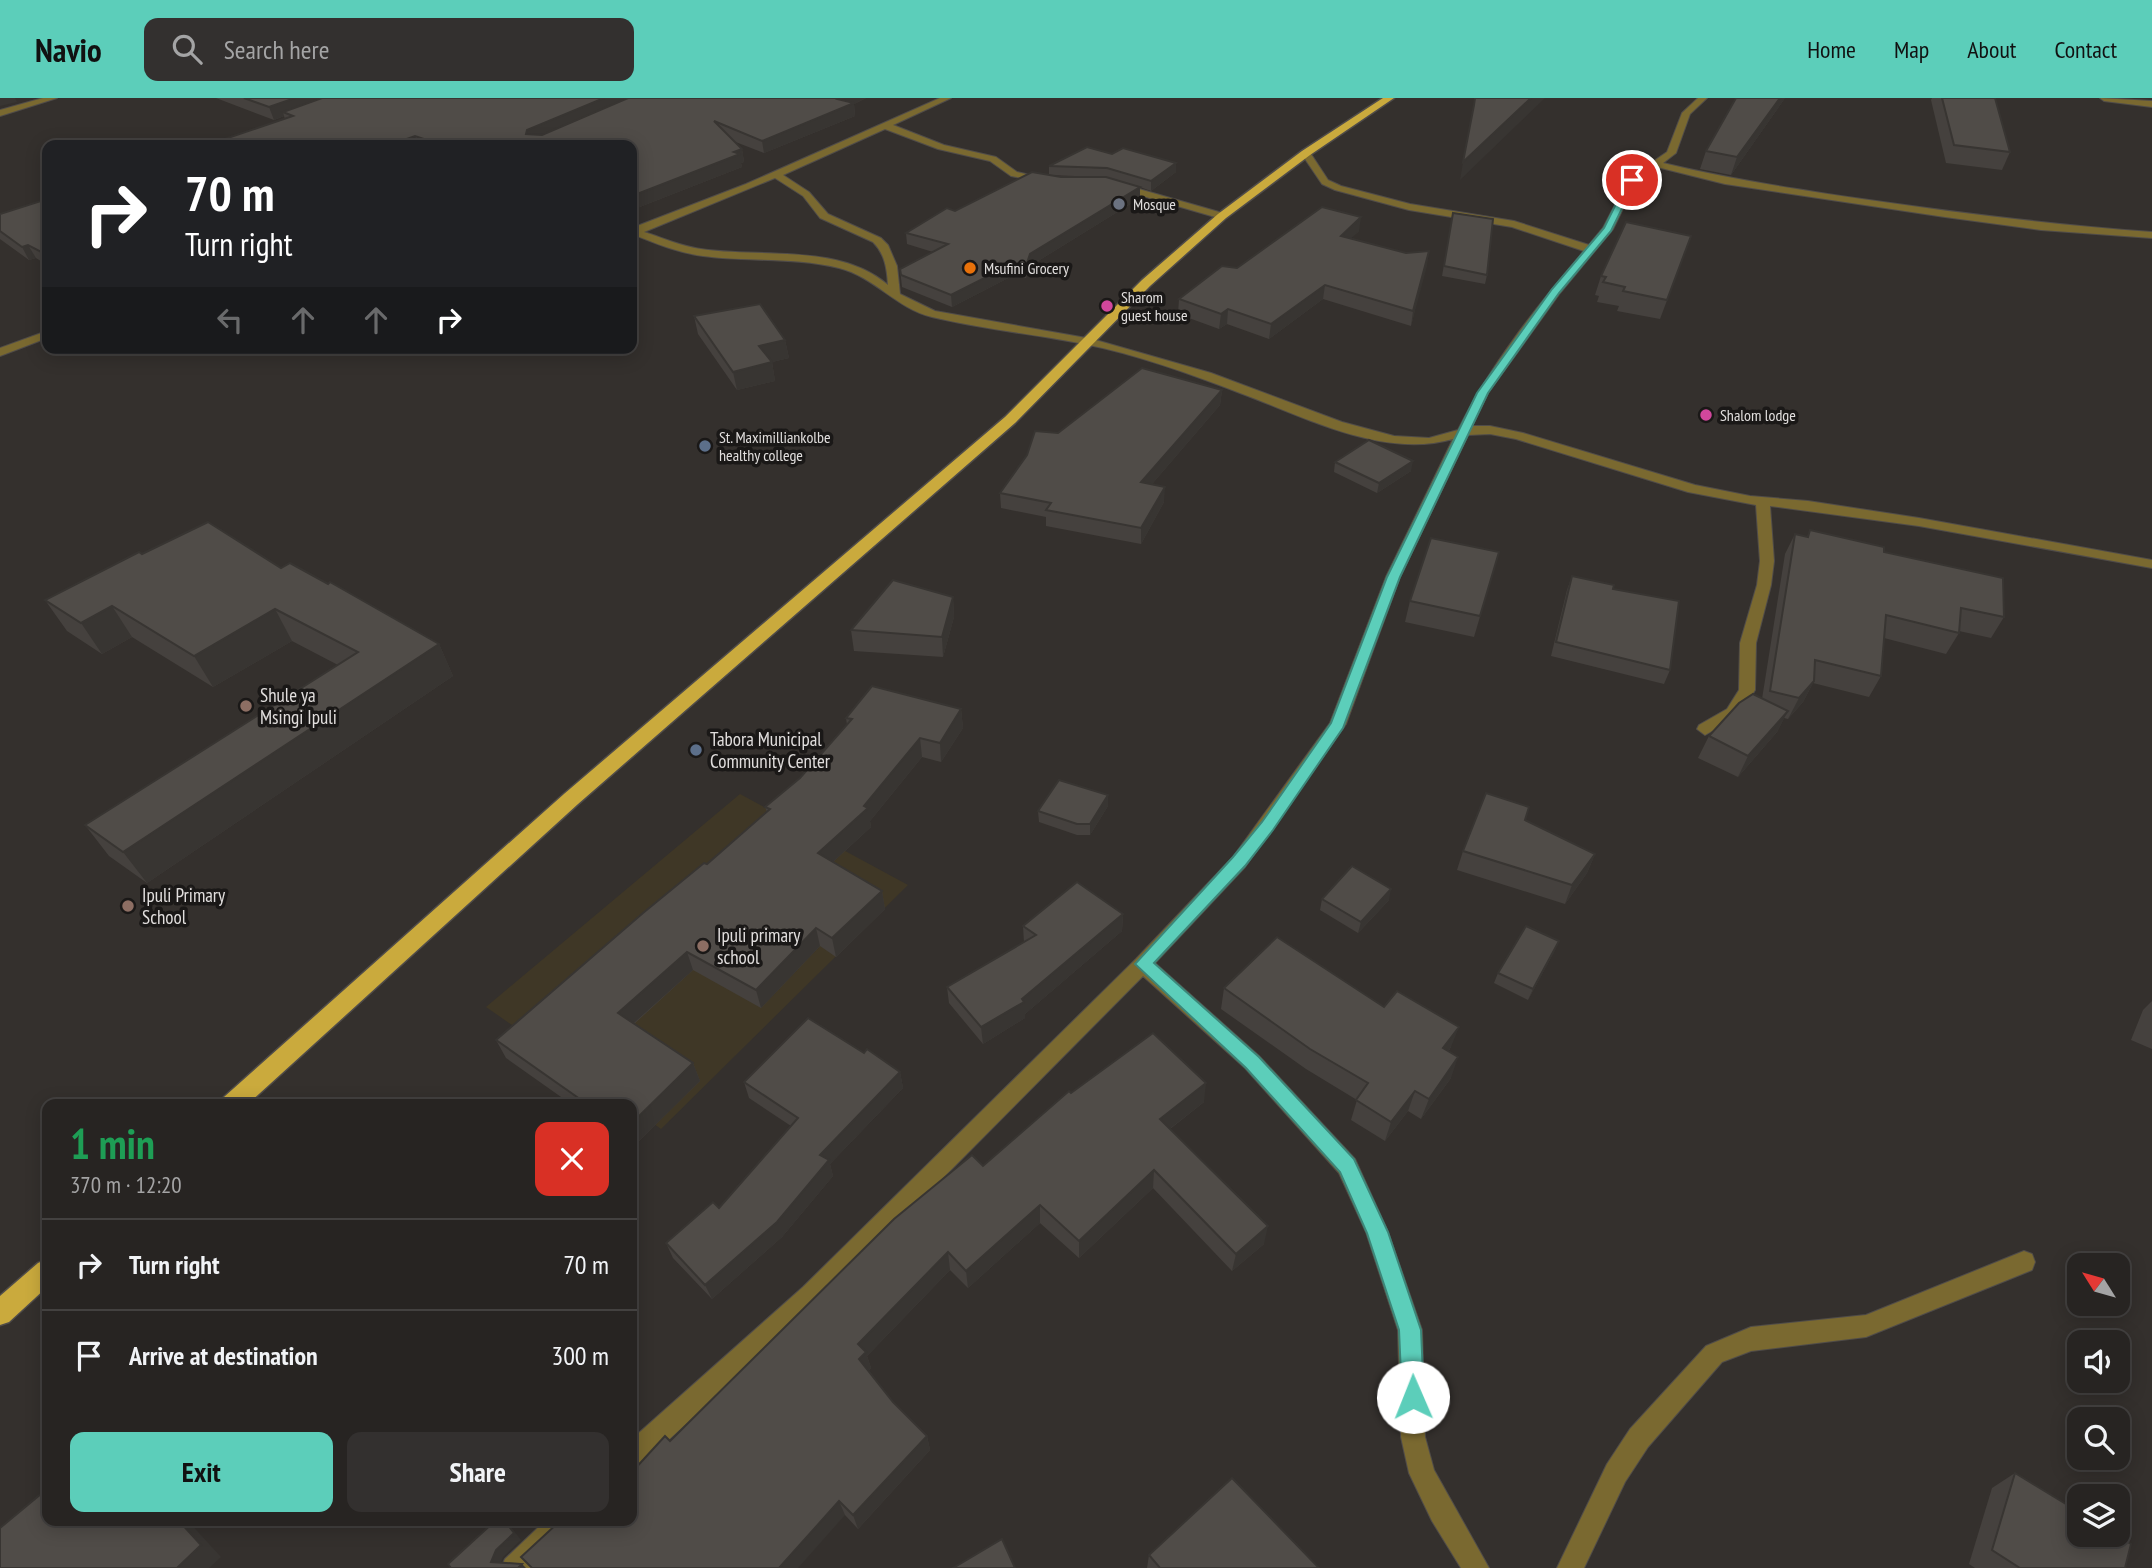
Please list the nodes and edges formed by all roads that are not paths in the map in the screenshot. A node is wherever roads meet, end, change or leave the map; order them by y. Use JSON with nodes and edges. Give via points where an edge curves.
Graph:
{"nodes":[{"id":1,"x":53,"y":98,"type":"edge"},
{"id":2,"x":947,"y":98,"type":"edge"},
{"id":3,"x":1389,"y":98,"type":"edge"},
{"id":4,"x":1703,"y":98,"type":"edge"},
{"id":5,"x":2104,"y":98,"type":"edge"},
{"id":6,"x":2152,"y":104,"type":"edge"},
{"id":7,"x":0,"y":113,"type":"edge"},
{"id":8,"x":884,"y":125,"type":"junction"},
{"id":9,"x":1306,"y":153,"type":"junction"},
{"id":10,"x":1657,"y":164,"type":"junction"},
{"id":11,"x":775,"y":174,"type":"junction"},
{"id":12,"x":1052,"y":182,"type":"edge"},
{"id":13,"x":1107,"y":183,"type":"edge"},
{"id":14,"x":1222,"y":216,"type":"junction"},
{"id":15,"x":637,"y":230,"type":"edge"},
{"id":16,"x":637,"y":232,"type":"edge"},
{"id":17,"x":2152,"y":235,"type":"edge"},
{"id":18,"x":1589,"y":249,"type":"junction"},
{"id":19,"x":895,"y":296,"type":"junction"},
{"id":20,"x":42,"y":336,"type":"edge"},
{"id":21,"x":1088,"y":341,"type":"junction"},
{"id":22,"x":0,"y":352,"type":"edge"},
{"id":23,"x":1464,"y":432,"type":"junction"},
{"id":24,"x":1762,"y":501,"type":"junction"},
{"id":25,"x":2152,"y":564,"type":"edge"},
{"id":26,"x":1704,"y":729,"type":"dead end"},
{"id":27,"x":1143,"y":964,"type":"junction"},
{"id":28,"x":238,"y":1099,"type":"edge"},
{"id":29,"x":2024,"y":1262,"type":"dead end"},
{"id":30,"x":42,"y":1274,"type":"edge"},
{"id":31,"x":2,"y":1308,"type":"edge"},
{"id":32,"x":637,"y":1452,"type":"edge"},
{"id":33,"x":559,"y":1526,"type":"edge"},
{"id":34,"x":514,"y":1568,"type":"edge"},
{"id":35,"x":1476,"y":1568,"type":"edge"},
{"id":36,"x":1570,"y":1568,"type":"edge"}],
"edges":[{"from":1,"to":7,"type":"street"},
{"from":2,"to":8,"type":"street"},
{"from":3,"to":9,"type":"highway"},
{"from":4,"to":10,"type":"street","via":[[1686,113],[1674,149]]},
{"from":5,"to":6,"type":"street"},
{"from":8,"to":11,"type":"street"},
{"from":8,"to":12,"type":"street","via":[[993,159],[1014,174]]},
{"from":9,"to":14,"type":"highway"},
{"from":9,"to":18,"type":"street","via":[[1325,182],[1338,188],[1409,207],[1514,224]]},
{"from":10,"to":17,"type":"street","via":[[1724,181],[1945,214]]},
{"from":10,"to":18,"type":"street","via":[[1632,180],[1608,229]]},
{"from":11,"to":15,"type":"street"},
{"from":11,"to":19,"type":"street","via":[[806,194],[824,216],[877,240],[892,266]]},
{"from":13,"to":14,"type":"street"},
{"from":14,"to":21,"type":"highway"},
{"from":16,"to":19,"type":"street","via":[[703,253],[793,257],[844,266],[874,278]]},
{"from":18,"to":23,"type":"street","via":[[1493,376]]},
{"from":19,"to":21,"type":"street","via":[[932,314]]},
{"from":20,"to":22,"type":"street"},
{"from":21,"to":23,"type":"street","via":[[1207,376],[1369,435],[1429,442]]},
{"from":21,"to":28,"type":"highway","via":[[990,438],[572,799]]},
{"from":23,"to":24,"type":"street","via":[[1482,429],[1520,436],[1693,489]]},
{"from":23,"to":27,"type":"street","via":[[1393,577],[1338,724],[1239,862]]},
{"from":24,"to":25,"type":"street","via":[[1908,520]]},
{"from":24,"to":26,"type":"street","via":[[1768,550],[1748,648],[1749,685],[1730,716]]},
{"from":27,"to":32,"type":"street","via":[[811,1295]]},
{"from":27,"to":35,"type":"street","via":[[1252,1062],[1347,1166],[1377,1232],[1410,1330],[1413,1437],[1422,1473]]},
{"from":29,"to":36,"type":"street","via":[[1866,1326],[1751,1339],[1714,1354],[1639,1438],[1616,1473]]},
{"from":30,"to":31,"type":"highway"},
{"from":33,"to":34,"type":"street"}]}
